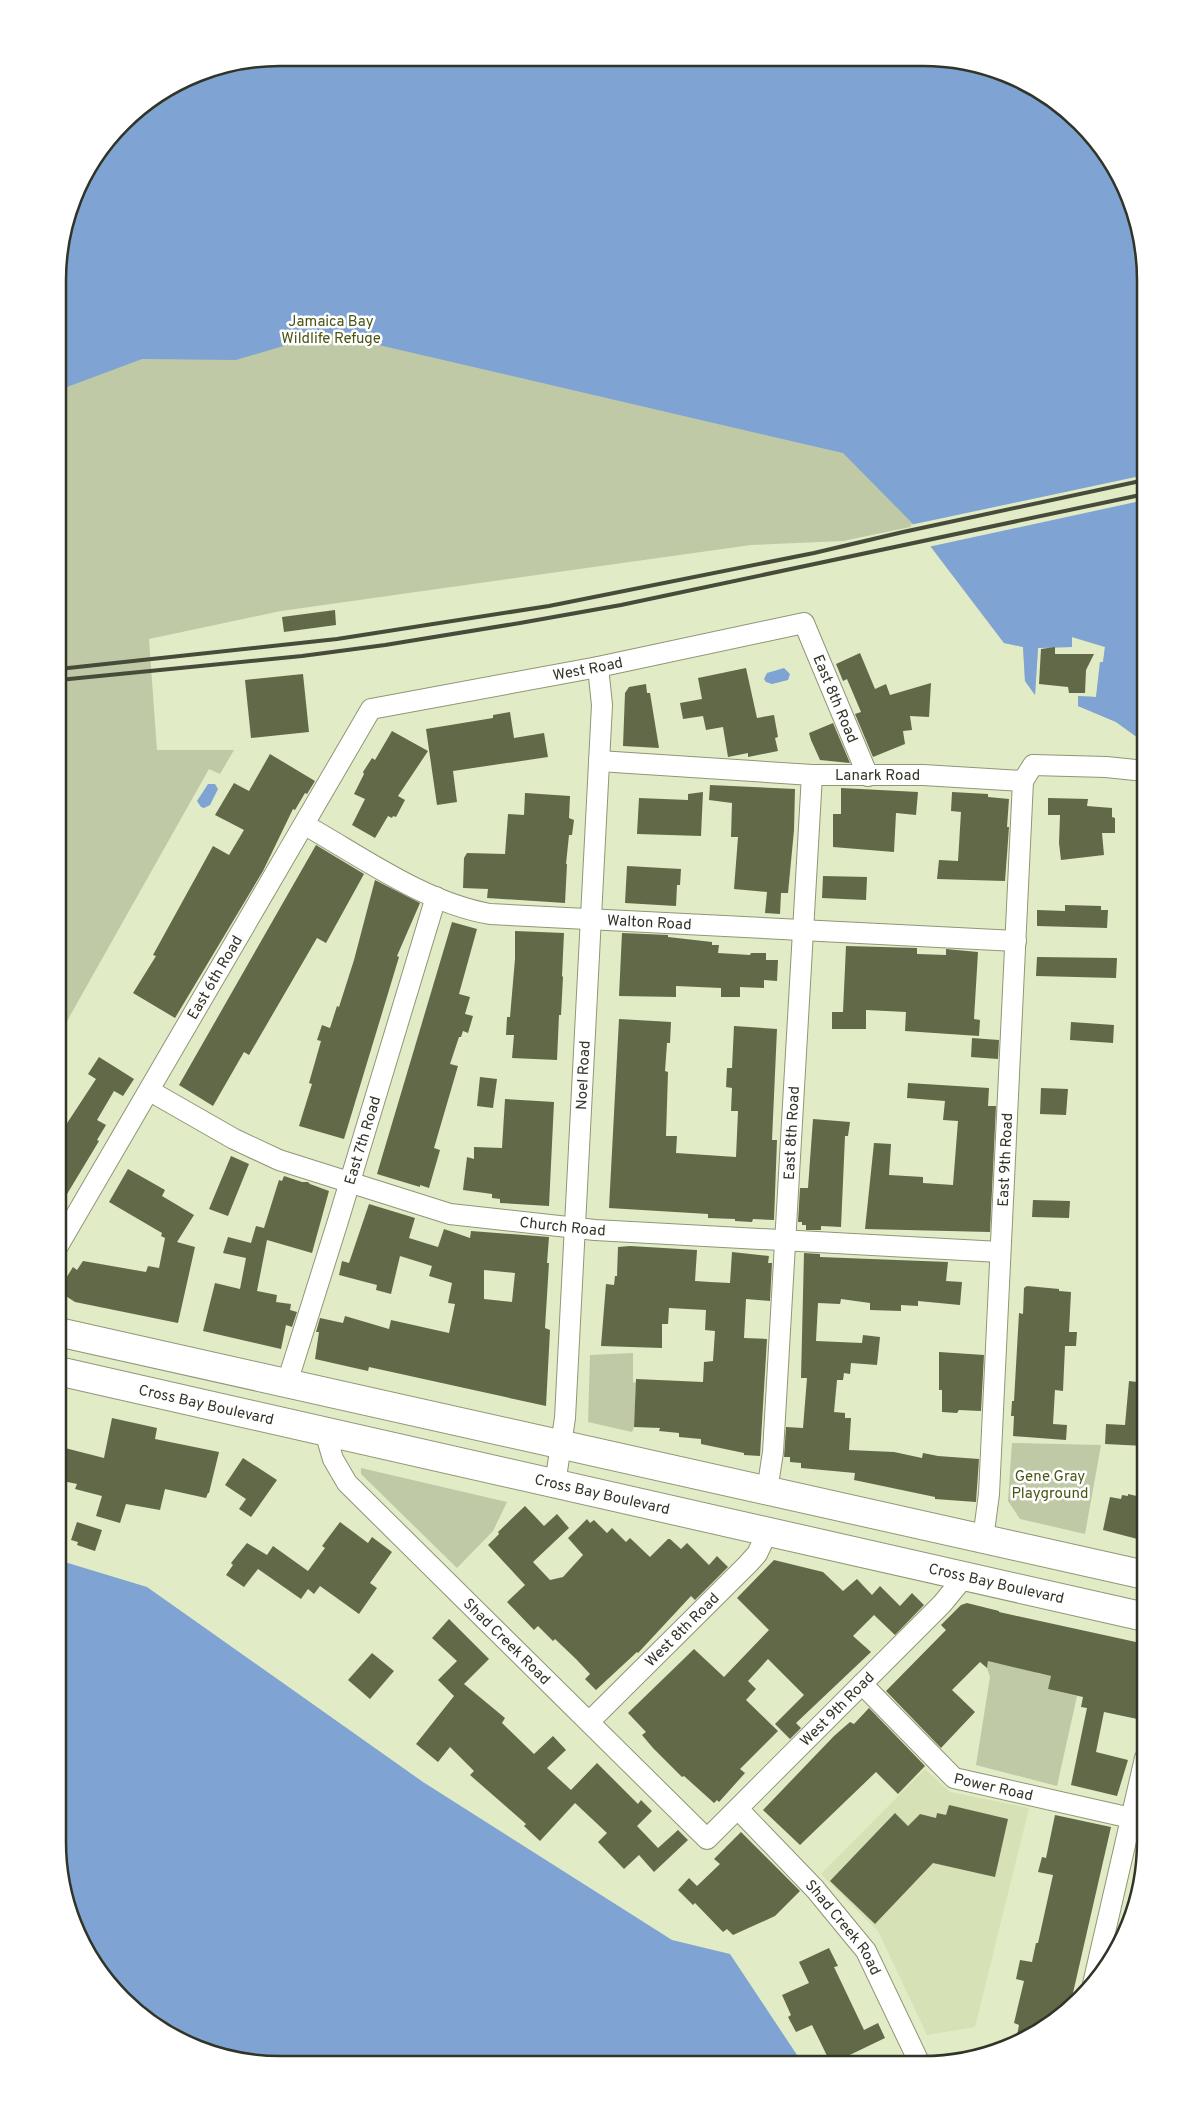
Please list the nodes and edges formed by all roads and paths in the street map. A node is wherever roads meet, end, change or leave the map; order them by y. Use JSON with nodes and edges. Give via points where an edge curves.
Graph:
{"nodes":[{"id":1,"x":804,"y":623,"type":"joint"},
{"id":2,"x":598,"y":667,"type":"junction"},
{"id":3,"x":371,"y":709,"type":"joint"},
{"id":4,"x":599,"y":761,"type":"junction"},
{"id":5,"x":1137,"y":770,"type":"edge"},
{"id":6,"x":812,"y":775,"type":"junction"},
{"id":7,"x":868,"y":776,"type":"junction"},
{"id":8,"x":1023,"y":781,"type":"junction"},
{"id":9,"x":305,"y":825,"type":"junction"},
{"id":10,"x":436,"y":897,"type":"junction"},
{"id":11,"x":591,"y":920,"type":"junction"},
{"id":12,"x":803,"y":930,"type":"junction"},
{"id":13,"x":1016,"y":941,"type":"junction"},
{"id":14,"x":150,"y":1091,"type":"junction"},
{"id":15,"x":350,"y":1184,"type":"junction"},
{"id":16,"x":575,"y":1226,"type":"junction"},
{"id":17,"x":66,"y":1233,"type":"edge"},
{"id":18,"x":785,"y":1240,"type":"junction"},
{"id":19,"x":1000,"y":1252,"type":"junction"},
{"id":20,"x":66,"y":1334,"type":"edge"},
{"id":21,"x":66,"y":1373,"type":"edge"},
{"id":22,"x":286,"y":1383,"type":"junction"},
{"id":23,"x":325,"y":1432,"type":"junction"},
{"id":24,"x":562,"y":1444,"type":"junction"},
{"id":25,"x":555,"y":1484,"type":"junction"},
{"id":26,"x":767,"y":1491,"type":"junction"},
{"id":27,"x":768,"y":1531,"type":"junction"},
{"id":28,"x":982,"y":1539,"type":"junction"},
{"id":29,"x":1137,"y":1573,"type":"edge"},
{"id":30,"x":965,"y":1576,"type":"junction"},
{"id":31,"x":1137,"y":1615,"type":"edge"},
{"id":32,"x":862,"y":1684,"type":"junction"},
{"id":33,"x":589,"y":1722,"type":"junction"},
{"id":34,"x":1137,"y":1792,"type":"edge"},
{"id":35,"x":738,"y":1809,"type":"junction"},
{"id":36,"x":1131,"y":1818,"type":"junction"},
{"id":37,"x":707,"y":1839,"type":"joint"},
{"id":38,"x":1097,"y":1966,"type":"edge"},
{"id":39,"x":916,"y":2056,"type":"edge"}],
"edges":[{"from":1,"to":2,"type":"street","name":"West Road"},
{"from":1,"to":7,"type":"street","name":"East 8th Road"},
{"from":2,"to":3,"type":"street","name":"West Road"},
{"from":2,"to":4,"type":"street","name":"Noel Road","via":[[602,696]]},
{"from":3,"to":9,"type":"street","name":"East 6th Road"},
{"from":4,"to":6,"type":"street","name":"Lanark Road"},
{"from":4,"to":11,"type":"street","name":"Noel Road"},
{"from":5,"to":8,"type":"street","via":[[1033,765]]},
{"from":6,"to":7,"type":"street","name":"Lanark Road"},
{"from":6,"to":12,"type":"street","name":"East 8th Road"},
{"from":7,"to":8,"type":"street","name":"Lanark Road","via":[[923,775]]},
{"from":8,"to":13,"type":"street","name":"East 9th Road"},
{"from":9,"to":10,"type":"street","name":"Walton Road"},
{"from":9,"to":14,"type":"street","name":"East 6th Road"},
{"from":10,"to":11,"type":"street","name":"Walton Road","via":[[490,914]]},
{"from":10,"to":15,"type":"street","name":"East 7th Road"},
{"from":11,"to":12,"type":"street","name":"Walton Road"},
{"from":11,"to":16,"type":"street","name":"Noel Road"},
{"from":12,"to":13,"type":"street","name":"Walton Road"},
{"from":12,"to":18,"type":"street","name":"East 8th Road"},
{"from":13,"to":19,"type":"street","name":"East 9th Road"},
{"from":14,"to":15,"type":"street","name":"Church Road","via":[[265,1154]]},
{"from":14,"to":17,"type":"street","name":"East 6th Road"},
{"from":15,"to":16,"type":"street","name":"Church Road","via":[[450,1214]]},
{"from":15,"to":22,"type":"street","name":"East 7th Road"},
{"from":16,"to":18,"type":"street","name":"Church Road","via":[[595,1230]]},
{"from":16,"to":24,"type":"street","name":"Noel Road"},
{"from":18,"to":19,"type":"street","name":"Church Road"},
{"from":18,"to":26,"type":"street","name":"East 8th Road","via":[[773,1452]]},
{"from":19,"to":28,"type":"street","name":"East 9th Road","via":[[988,1494]]},
{"from":20,"to":22,"type":"main road"},
{"from":21,"to":23,"type":"main road","name":"Cross Bay Boulevard"},
{"from":22,"to":24,"type":"main road"},
{"from":23,"to":25,"type":"main road","name":"Cross Bay Boulevard"},
{"from":23,"to":33,"type":"street","name":"Shad Creek Road","via":[[333,1459],[347,1484]]},
{"from":24,"to":25,"type":"street","name":"Noel Road"},
{"from":24,"to":26,"type":"main road"},
{"from":25,"to":27,"type":"main road","name":"Cross Bay Boulevard"},
{"from":26,"to":28,"type":"main road"},
{"from":27,"to":30,"type":"main road","name":"Cross Bay Boulevard"},
{"from":27,"to":33,"type":"street","name":"West 8th Road","via":[[747,1565]]},
{"from":28,"to":29,"type":"main road"},
{"from":30,"to":31,"type":"main road","name":"Cross Bay Boulevard"},
{"from":30,"to":32,"type":"street","name":"West 9th Road","via":[[942,1604]]},
{"from":32,"to":35,"type":"street","name":"West 9th Road"},
{"from":32,"to":36,"type":"street","name":"Power Road","via":[[954,1778]]},
{"from":33,"to":37,"type":"street","name":"Shad Creek Road"},
{"from":34,"to":36,"type":"street"},
{"from":35,"to":37,"type":"street","name":"West 9th Road"},
{"from":35,"to":39,"type":"street","name":"Shad Creek Road","via":[[815,1888],[866,1951]]},
{"from":36,"to":38,"type":"street"}]}
